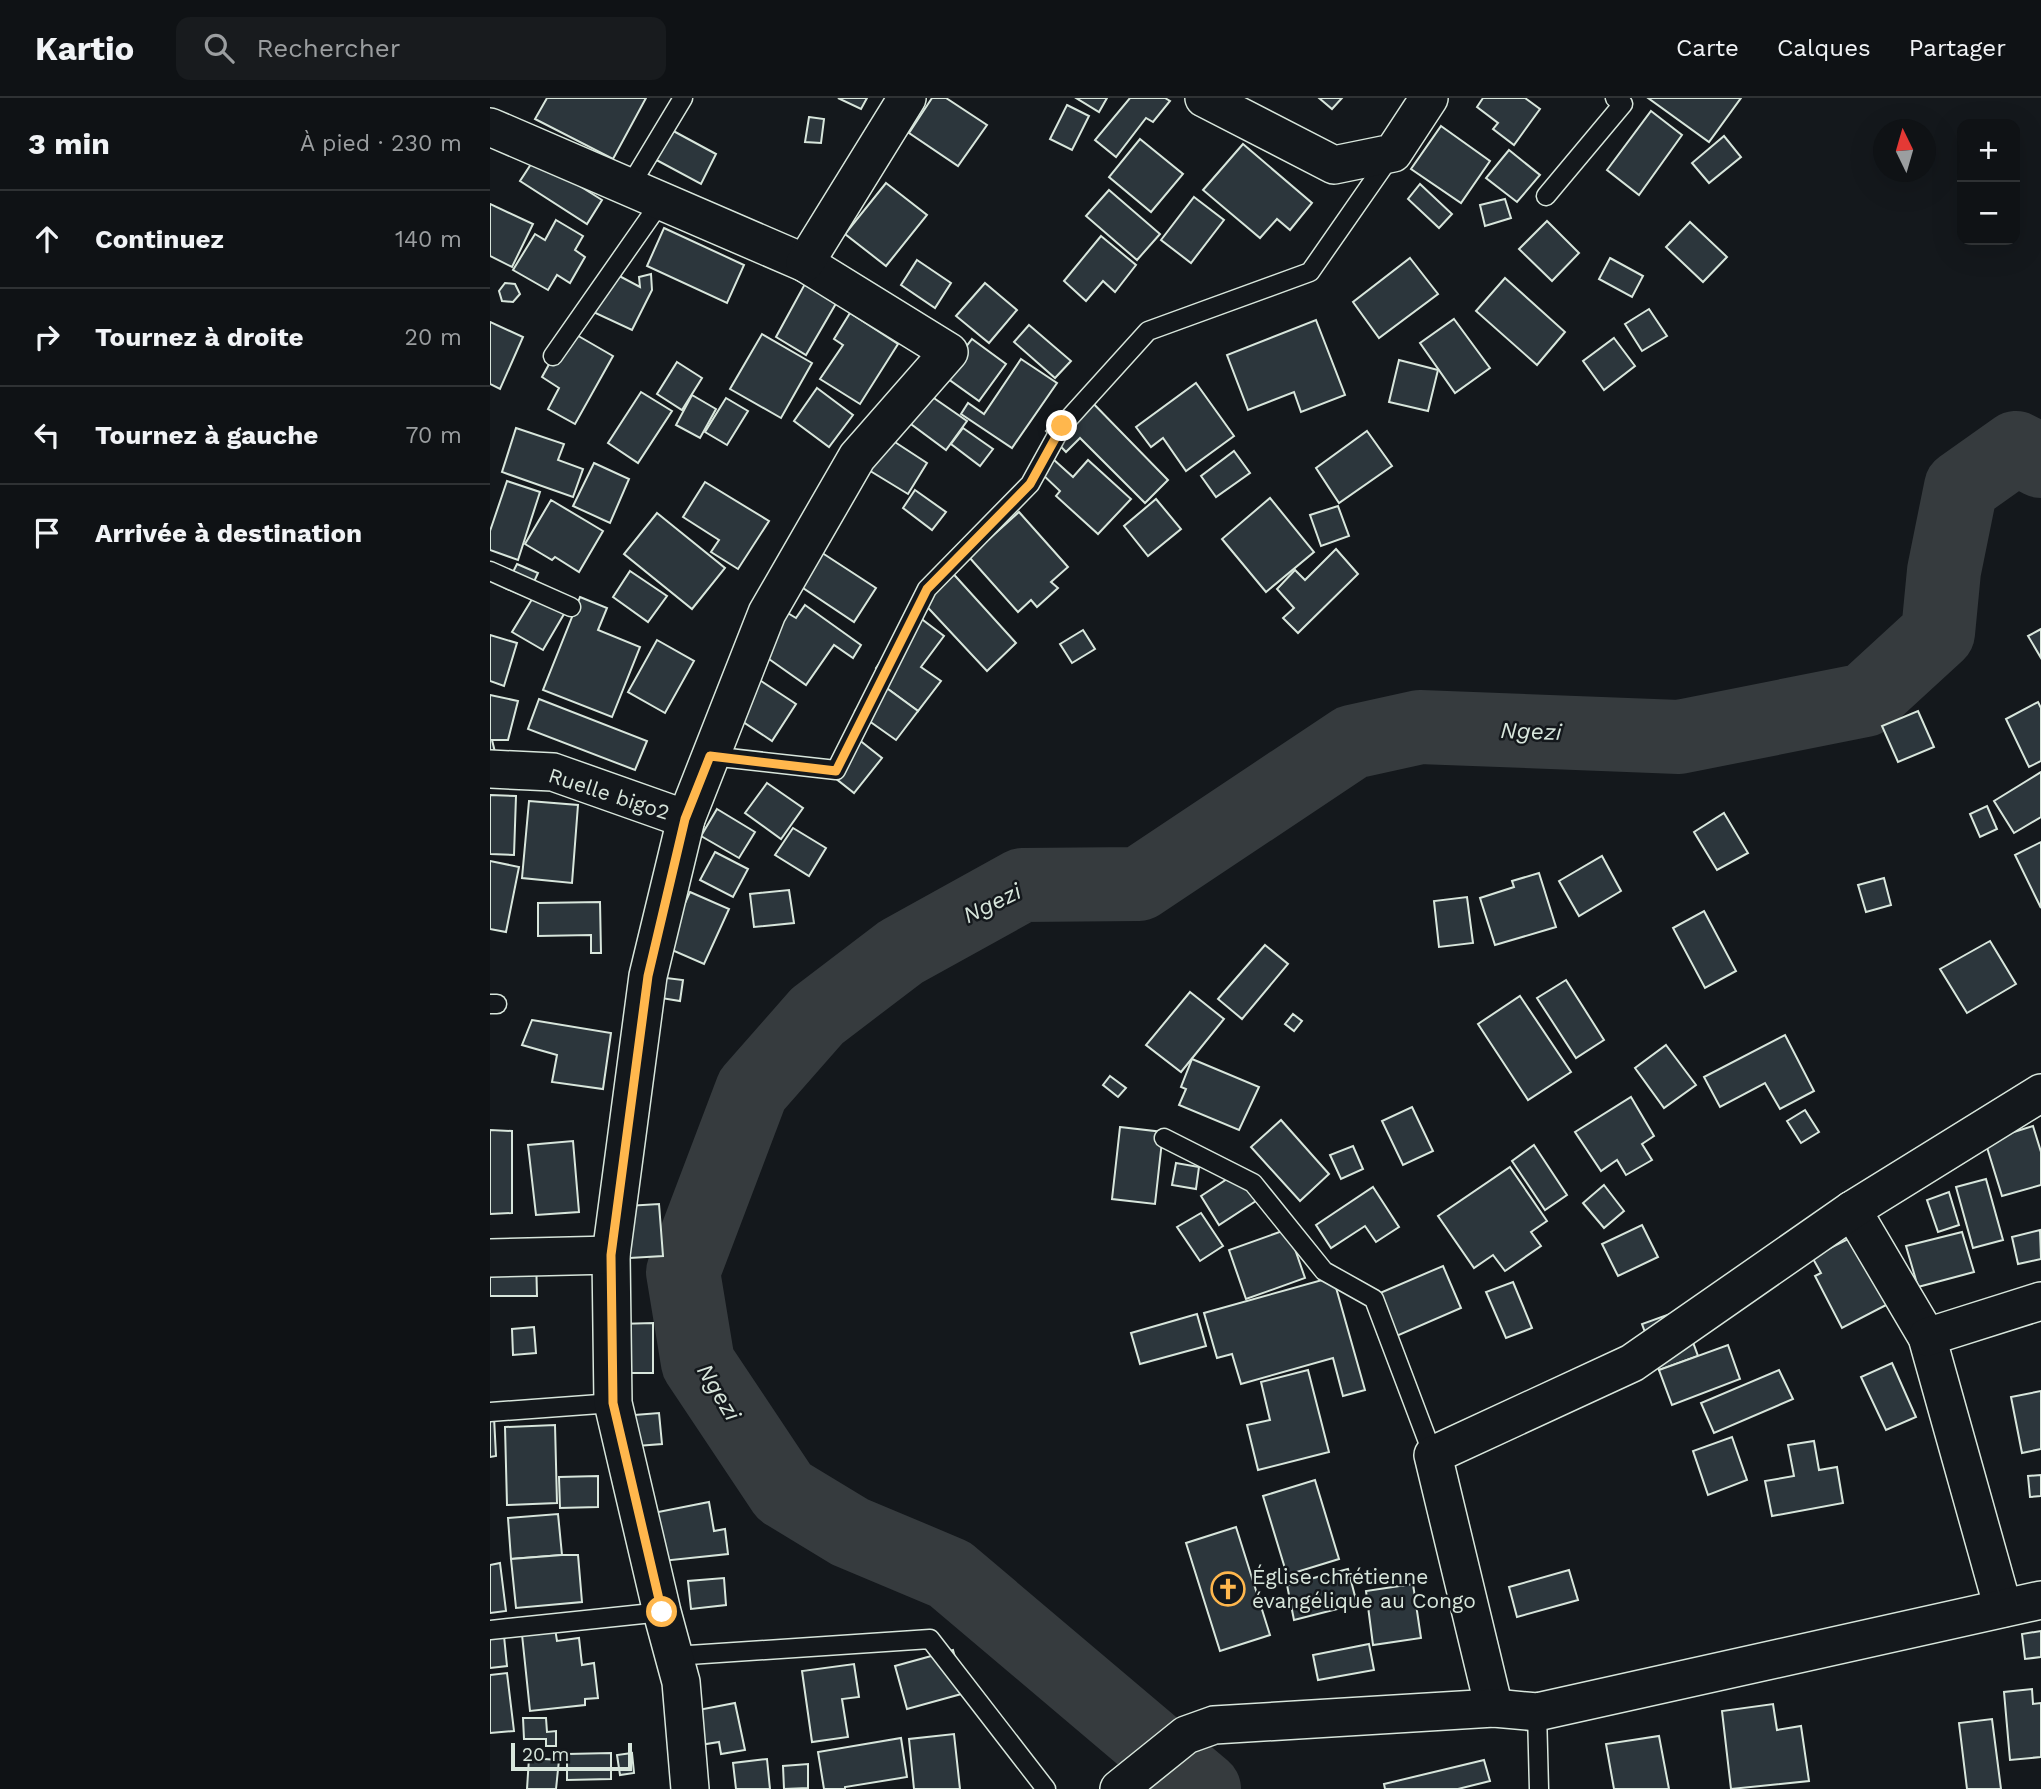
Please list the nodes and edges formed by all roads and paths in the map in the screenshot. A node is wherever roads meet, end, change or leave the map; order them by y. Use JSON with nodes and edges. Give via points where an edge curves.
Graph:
{"nodes":[{"id":1,"x":683,"y":98,"type":"edge"},
{"id":2,"x":907,"y":98,"type":"edge"},
{"id":3,"x":1205,"y":98,"type":"edge"},
{"id":4,"x":1429,"y":98,"type":"edge"},
{"id":5,"x":1615,"y":98,"type":"edge"},
{"id":6,"x":490,"y":127,"type":"edge"},
{"id":7,"x":1393,"y":153,"type":"junction"},
{"id":8,"x":646,"y":193,"type":"junction"},
{"id":9,"x":1546,"y":196,"type":"dead end"},
{"id":10,"x":804,"y":263,"type":"junction"},
{"id":11,"x":553,"y":356,"type":"dead end"},
{"id":12,"x":490,"y":571,"type":"edge"},
{"id":13,"x":571,"y":607,"type":"dead end"},
{"id":14,"x":710,"y":756,"type":"junction"},
{"id":15,"x":490,"y":769,"type":"edge"},
{"id":16,"x":685,"y":819,"type":"junction"},
{"id":17,"x":2041,"y":1093,"type":"edge"},
{"id":18,"x":1164,"y":1138,"type":"dead end"},
{"id":19,"x":1852,"y":1210,"type":"junction"},
{"id":20,"x":611,"y":1255,"type":"junction"},
{"id":21,"x":490,"y":1258,"type":"edge"},
{"id":22,"x":2041,"y":1301,"type":"edge"},
{"id":23,"x":1927,"y":1337,"type":"junction"},
{"id":24,"x":613,"y":1403,"type":"junction"},
{"id":25,"x":490,"y":1412,"type":"edge"},
{"id":26,"x":1433,"y":1455,"type":"junction"},
{"id":27,"x":2041,"y":1601,"type":"edge"},
{"id":28,"x":2003,"y":1608,"type":"junction"},
{"id":29,"x":662,"y":1612,"type":"junction"},
{"id":30,"x":490,"y":1630,"type":"edge"},
{"id":31,"x":674,"y":1656,"type":"junction"},
{"id":32,"x":1493,"y":1708,"type":"junction"},
{"id":33,"x":1537,"y":1713,"type":"junction"},
{"id":34,"x":1129,"y":1781,"type":"edge"},
{"id":35,"x":690,"y":1789,"type":"edge"},
{"id":36,"x":1046,"y":1789,"type":"edge"},
{"id":37,"x":1539,"y":1789,"type":"edge"}],
"edges":[{"from":1,"to":8,"type":"lane"},
{"from":2,"to":10,"type":"street"},
{"from":3,"to":7,"type":"street","via":[[1334,165]]},
{"from":4,"to":7,"type":"street"},
{"from":5,"to":9,"type":"lane","via":[[1623,104]]},
{"from":6,"to":8,"type":"street"},
{"from":7,"to":14,"type":"lane","via":[[1310,272],[1148,331],[1062,426],[1030,484],[927,589],[836,771]]},
{"from":8,"to":10,"type":"street"},
{"from":8,"to":11,"type":"lane"},
{"from":10,"to":14,"type":"street","via":[[949,352],[858,457],[767,613]]},
{"from":12,"to":13,"type":"lane"},
{"from":14,"to":16,"type":"street"},
{"from":15,"to":16,"type":"street","name":"Ruelle bigo2","via":[[552,772]]},
{"from":16,"to":20,"type":"street","via":[[648,976]]},
{"from":17,"to":19,"type":"street"},
{"from":18,"to":26,"type":"lane","via":[[1253,1183],[1324,1271],[1374,1299]]},
{"from":19,"to":23,"type":"street"},
{"from":19,"to":26,"type":"street","via":[[1632,1363]]},
{"from":20,"to":21,"type":"street"},
{"from":20,"to":24,"type":"street"},
{"from":22,"to":23,"type":"street"},
{"from":23,"to":28,"type":"street"},
{"from":24,"to":25,"type":"lane"},
{"from":24,"to":29,"type":"street"},
{"from":26,"to":32,"type":"street"},
{"from":27,"to":28,"type":"street"},
{"from":28,"to":33,"type":"street"},
{"from":29,"to":30,"type":"lane"},
{"from":29,"to":31,"type":"street"},
{"from":31,"to":35,"type":"street","via":[[681,1682]]},
{"from":31,"to":36,"type":"lane","via":[[930,1639]]},
{"from":32,"to":33,"type":"street"},
{"from":32,"to":34,"type":"street","via":[[1214,1725],[1186,1735]]},
{"from":33,"to":37,"type":"lane"}]}
